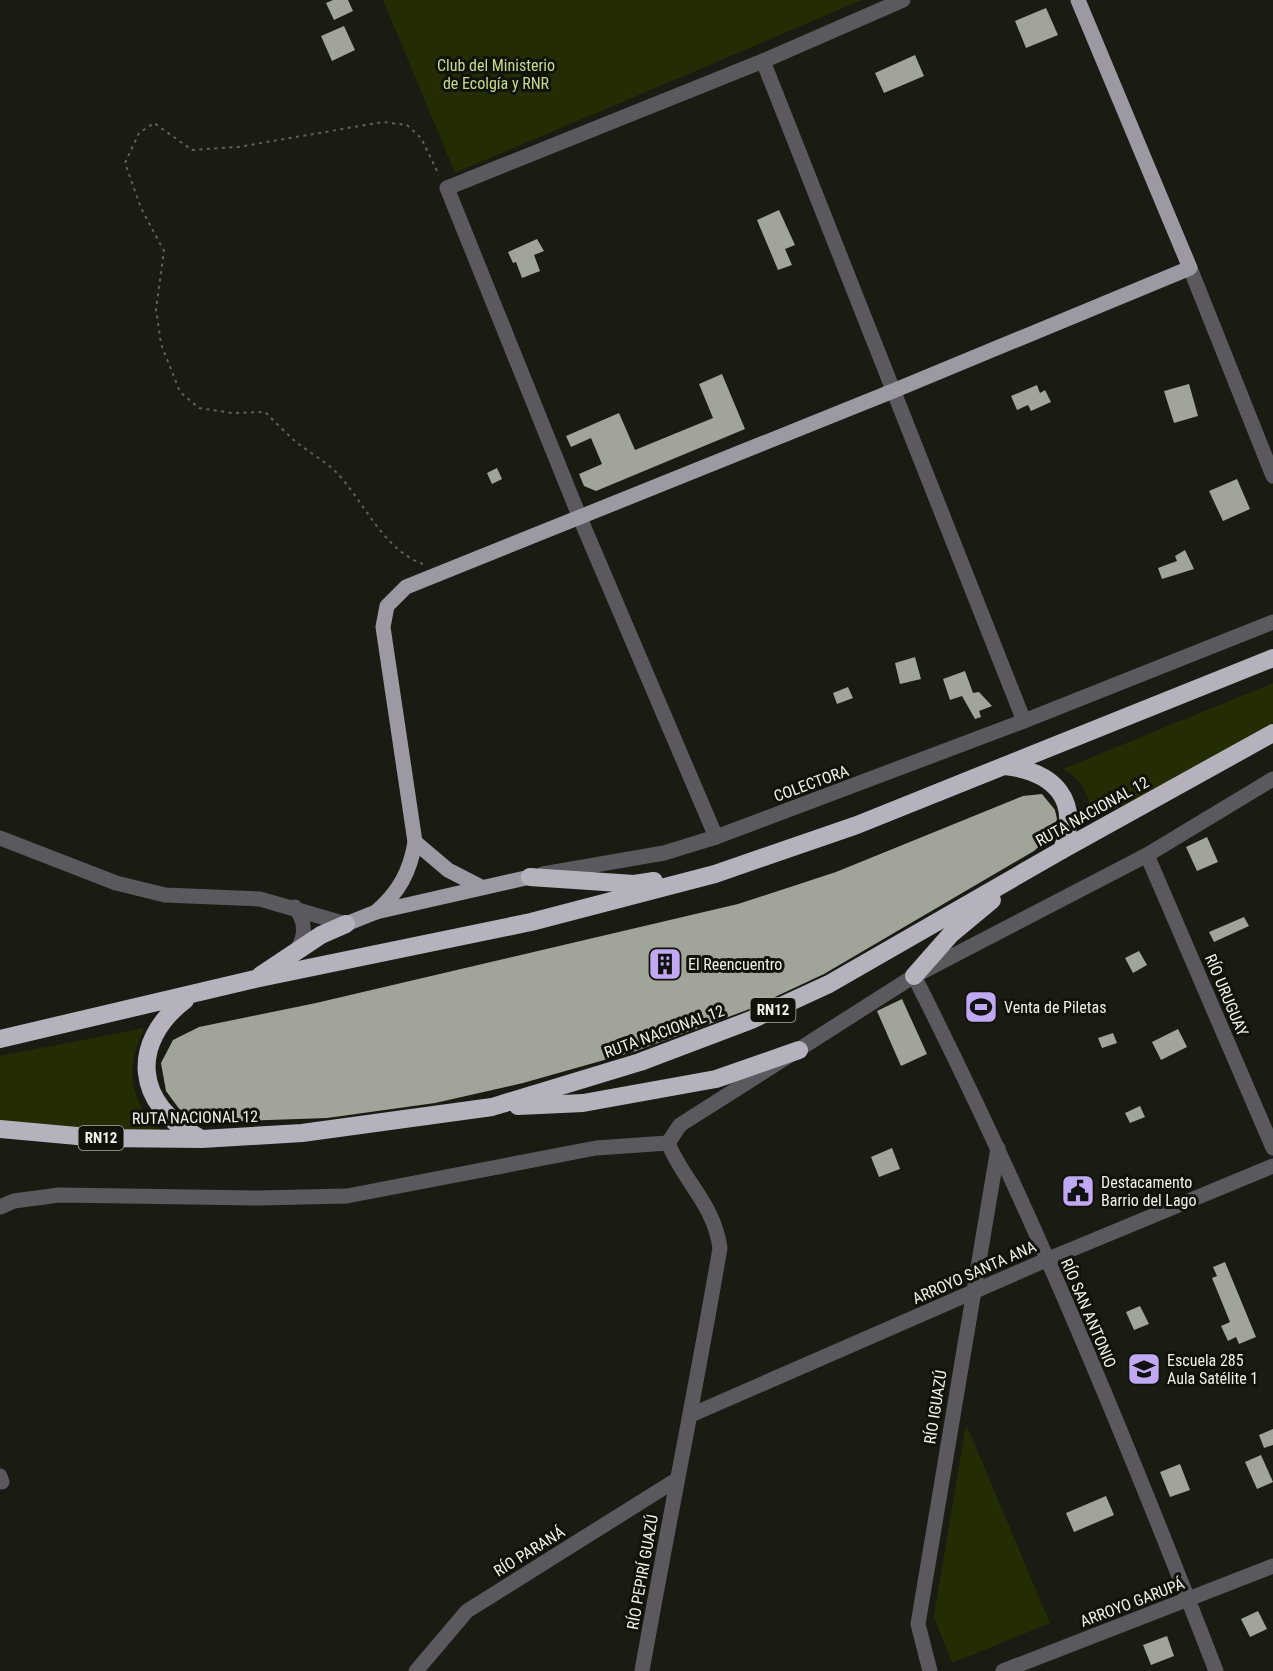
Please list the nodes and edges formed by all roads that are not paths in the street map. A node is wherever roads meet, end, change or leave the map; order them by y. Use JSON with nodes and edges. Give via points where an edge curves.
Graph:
{"nodes":[{"id":1,"x":903,"y":0,"type":"edge"},
{"id":2,"x":1078,"y":0,"type":"edge"},
{"id":3,"x":763,"y":61,"type":"junction"},
{"id":4,"x":1190,"y":268,"type":"junction"},
{"id":5,"x":893,"y":391,"type":"junction"},
{"id":6,"x":1273,"y":476,"type":"edge"},
{"id":7,"x":580,"y":519,"type":"junction"},
{"id":8,"x":1273,"y":622,"type":"edge"},
{"id":9,"x":1273,"y":658,"type":"edge"},
{"id":10,"x":1024,"y":721,"type":"junction"},
{"id":11,"x":1273,"y":733,"type":"edge"},
{"id":12,"x":1004,"y":766,"type":"junction"},
{"id":13,"x":1273,"y":779,"type":"edge"},
{"id":14,"x":716,"y":837,"type":"junction"},
{"id":15,"x":0,"y":838,"type":"edge"},
{"id":16,"x":415,"y":842,"type":"junction"},
{"id":17,"x":1062,"y":850,"type":"junction"},
{"id":18,"x":1147,"y":855,"type":"junction"},
{"id":19,"x":1032,"y":867,"type":"junction"},
{"id":20,"x":716,"y":874,"type":"junction"},
{"id":21,"x":530,"y":877,"type":"junction"},
{"id":22,"x":481,"y":887,"type":"junction"},
{"id":23,"x":295,"y":907,"type":"junction"},
{"id":24,"x":376,"y":912,"type":"junction"},
{"id":25,"x":346,"y":924,"type":"junction"},
{"id":26,"x":297,"y":950,"type":"junction"},
{"id":27,"x":914,"y":976,"type":"junction"},
{"id":28,"x":255,"y":979,"type":"junction"},
{"id":29,"x":189,"y":997,"type":"junction"},
{"id":30,"x":0,"y":1039,"type":"edge"},
{"id":31,"x":799,"y":1050,"type":"junction"},
{"id":32,"x":492,"y":1107,"type":"junction"},
{"id":33,"x":0,"y":1129,"type":"edge"},
{"id":34,"x":202,"y":1139,"type":"junction"},
{"id":35,"x":668,"y":1143,"type":"junction"},
{"id":36,"x":998,"y":1148,"type":"junction"},
{"id":37,"x":1273,"y":1148,"type":"edge"},
{"id":38,"x":1273,"y":1166,"type":"edge"},
{"id":39,"x":0,"y":1207,"type":"edge"},
{"id":40,"x":1046,"y":1260,"type":"junction"},
{"id":41,"x":973,"y":1293,"type":"junction"},
{"id":42,"x":692,"y":1415,"type":"junction"},
{"id":43,"x":676,"y":1480,"type":"junction"},
{"id":44,"x":1273,"y":1566,"type":"edge"},
{"id":45,"x":1188,"y":1600,"type":"junction"},
{"id":46,"x":416,"y":1671,"type":"edge"},
{"id":47,"x":642,"y":1671,"type":"edge"},
{"id":48,"x":930,"y":1671,"type":"edge"},
{"id":49,"x":1003,"y":1671,"type":"edge"},
{"id":50,"x":1216,"y":1671,"type":"edge"}],
"edges":[{"from":1,"to":3,"type":"street"},
{"from":2,"to":4,"type":"main road"},
{"from":3,"to":5,"type":"street"},
{"from":3,"to":7,"type":"street","via":[[447,188]]},
{"from":4,"to":5,"type":"main road"},
{"from":4,"to":6,"type":"street"},
{"from":5,"to":7,"type":"main road"},
{"from":5,"to":10,"type":"street"},
{"from":7,"to":14,"type":"street"},
{"from":7,"to":16,"type":"main road","via":[[406,587],[387,606],[383,627]]},
{"from":8,"to":10,"type":"street","name":"COLECTORA"},
{"from":9,"to":12,"type":"highway"},
{"from":10,"to":14,"type":"street","name":"COLECTORA"},
{"from":11,"to":17,"type":"highway","name":"RUTA NACIONAL 12","number":"RN12"},
{"from":12,"to":17,"type":"highway","via":[[1039,773],[1064,798],[1069,815]]},
{"from":12,"to":20,"type":"highway","via":[[857,825]]},
{"from":13,"to":18,"type":"street"},
{"from":14,"to":21,"type":"street","name":"COLECTORA","via":[[664,853]]},
{"from":15,"to":23,"type":"street","via":[[116,884],[165,895],[260,899]]},
{"from":16,"to":22,"type":"main road","via":[[448,870]]},
{"from":16,"to":24,"type":"main road","via":[[404,882]]},
{"from":17,"to":19,"type":"highway","name":"RUTA NACIONAL 12","number":"RN12"},
{"from":18,"to":27,"type":"street"},
{"from":18,"to":37,"type":"street","name":"RÍO URUGUAY"},
{"from":19,"to":27,"type":"highway","via":[[951,934]]},
{"from":19,"to":32,"type":"highway","name":"RUTA NACIONAL 12","number":"RN12","via":[[829,984],[751,1020],[639,1062]]},
{"from":20,"to":21,"type":"highway","via":[[634,884]]},
{"from":20,"to":28,"type":"highway","via":[[531,922]]},
{"from":21,"to":22,"type":"main road","name":"COLECTORA"},
{"from":22,"to":24,"type":"main road","name":"COLECTORA"},
{"from":23,"to":25,"type":"street"},
{"from":23,"to":26,"type":"street","via":[[304,923]]},
{"from":24,"to":25,"type":"main road","name":"COLECTORA"},
{"from":25,"to":26,"type":"highway"},
{"from":26,"to":28,"type":"highway"},
{"from":27,"to":31,"type":"street"},
{"from":27,"to":36,"type":"street","name":"RÍO SAN ANTONIO"},
{"from":28,"to":29,"type":"highway"},
{"from":29,"to":30,"type":"highway"},
{"from":29,"to":34,"type":"highway","via":[[160,1024],[150,1042],[146,1073],[155,1102],[168,1118]]},
{"from":31,"to":32,"type":"highway","via":[[705,1081],[583,1103]]},
{"from":31,"to":35,"type":"street","via":[[680,1125]]},
{"from":32,"to":34,"type":"highway","name":"RUTA NACIONAL 12","number":"RN12","via":[[302,1133]]},
{"from":33,"to":34,"type":"highway","name":"RUTA NACIONAL 12","number":"RN12","via":[[99,1138]]},
{"from":35,"to":39,"type":"street","via":[[596,1148],[347,1196],[59,1195],[14,1201]]},
{"from":35,"to":42,"type":"street","name":"RÍO PEPIRÍ GUAZÚ","via":[[677,1167],[705,1203],[717,1227],[720,1248]]},
{"from":36,"to":40,"type":"street","name":"RÍO SAN ANTONIO"},
{"from":36,"to":41,"type":"street","name":"RÍO IGUAZÚ"},
{"from":38,"to":40,"type":"street","name":"ARROYO SANTA ANA"},
{"from":40,"to":41,"type":"street","name":"ARROYO SANTA ANA"},
{"from":40,"to":45,"type":"street","name":"RÍO SAN ANTONIO"},
{"from":41,"to":42,"type":"street","name":"ARROYO SANTA ANA"},
{"from":41,"to":48,"type":"street","name":"RÍO IGUAZÚ","via":[[918,1623]]},
{"from":42,"to":43,"type":"street","name":"RÍO PEPIRÍ GUAZÚ"},
{"from":43,"to":46,"type":"street","name":"RÍO PARANÁ","via":[[467,1611]]},
{"from":43,"to":47,"type":"street","name":"RÍO PEPIRÍ GUAZÚ"},
{"from":44,"to":45,"type":"street","name":"ARROYO GARUPÁ"},
{"from":45,"to":49,"type":"street","name":"ARROYO GARUPÁ"},
{"from":45,"to":50,"type":"street","name":"RÍO SAN ANTONIO"}]}
